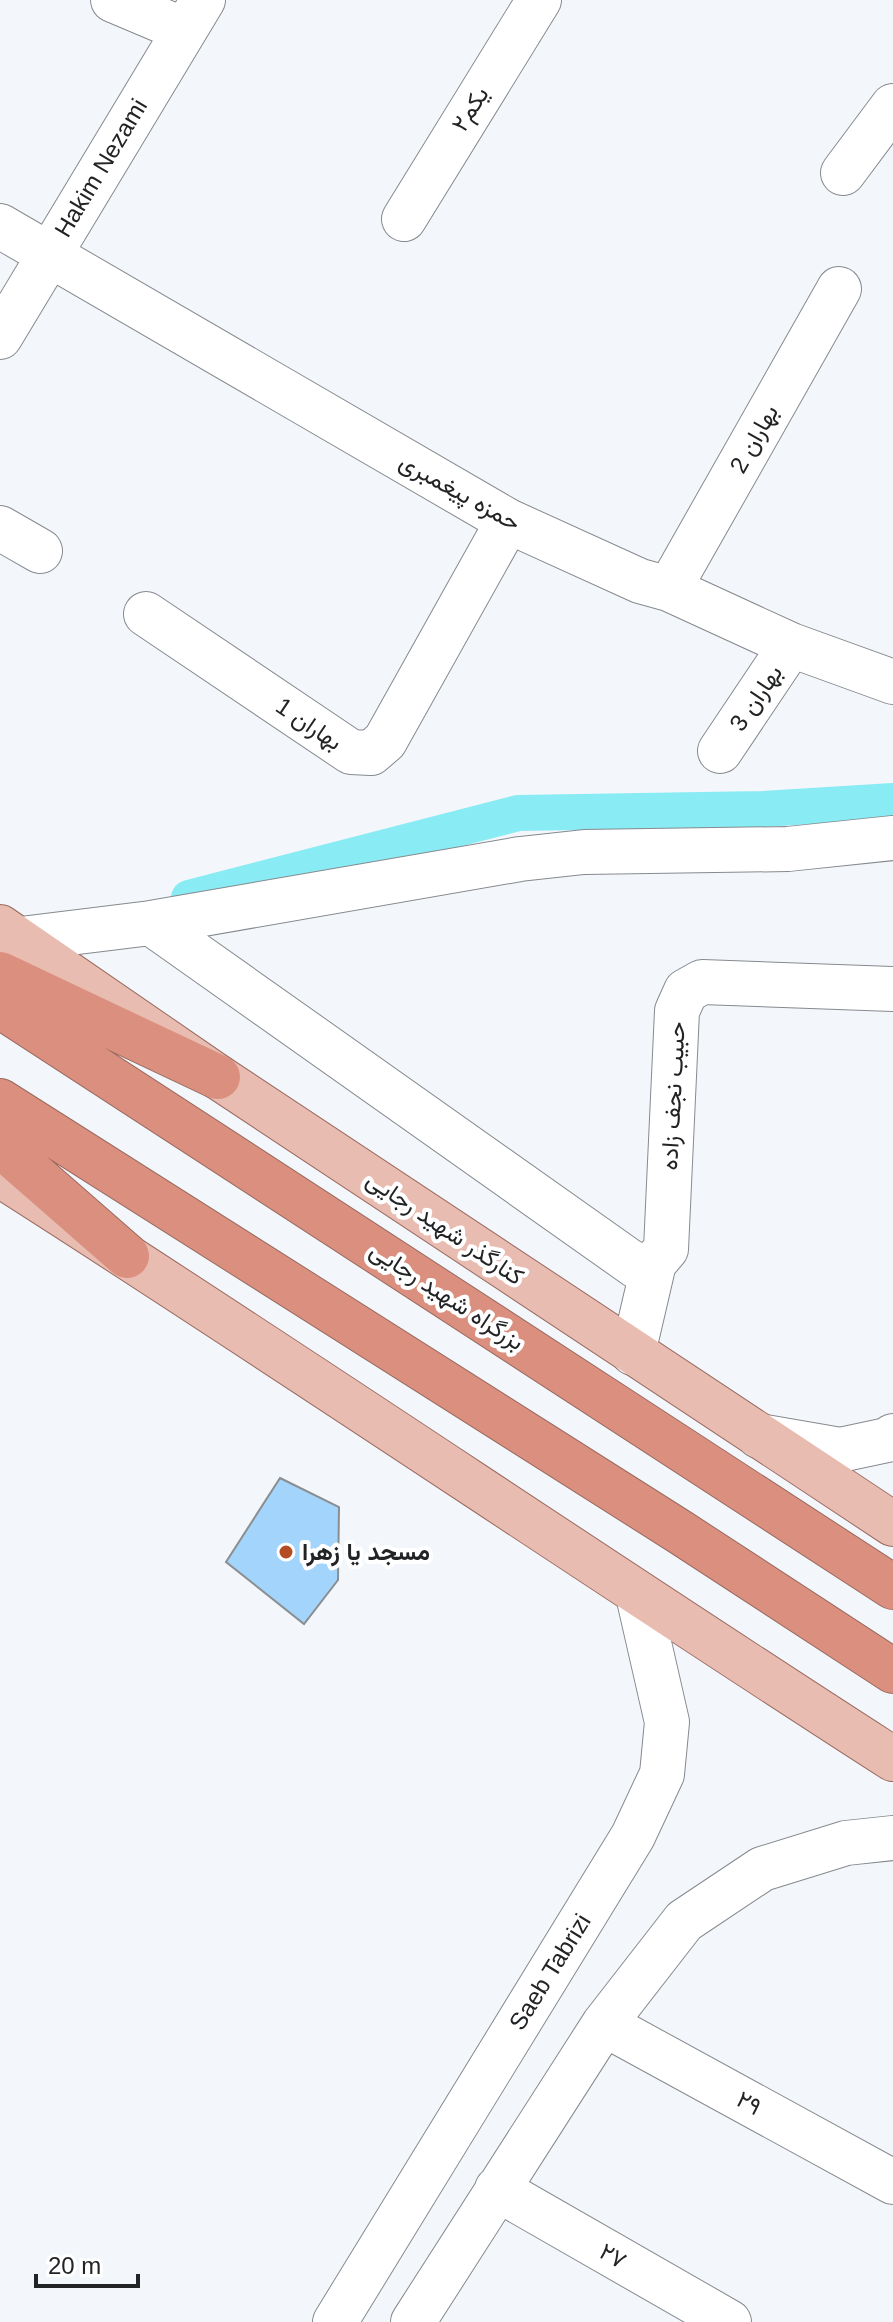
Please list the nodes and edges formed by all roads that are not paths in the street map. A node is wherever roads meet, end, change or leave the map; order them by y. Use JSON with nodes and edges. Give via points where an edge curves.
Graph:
{"nodes":[{"id":1,"x":113,"y":0,"type":"edge"},
{"id":2,"x":539,"y":0,"type":"edge"},
{"id":3,"x":193,"y":15,"type":"edge"},
{"id":4,"x":893,"y":106,"type":"edge"},
{"id":5,"x":843,"y":173,"type":"dead end"},
{"id":6,"x":404,"y":219,"type":"dead end"},
{"id":7,"x":0,"y":226,"type":"edge"},
{"id":8,"x":49,"y":256,"type":"junction"},
{"id":9,"x":839,"y":289,"type":"dead end"},
{"id":10,"x":0,"y":337,"type":"edge"},
{"id":11,"x":508,"y":521,"type":"junction"},
{"id":12,"x":0,"y":528,"type":"edge"},
{"id":13,"x":40,"y":551,"type":"dead end"},
{"id":14,"x":669,"y":589,"type":"junction"},
{"id":15,"x":146,"y":614,"type":"dead end"},
{"id":16,"x":791,"y":645,"type":"junction"},
{"id":17,"x":893,"y":682,"type":"edge"},
{"id":18,"x":720,"y":751,"type":"dead end"},
{"id":19,"x":893,"y":838,"type":"edge"},
{"id":20,"x":151,"y":923,"type":"junction"},
{"id":21,"x":7,"y":947,"type":"edge"},
{"id":22,"x":893,"y":989,"type":"edge"},
{"id":23,"x":0,"y":1006,"type":"edge"},
{"id":24,"x":218,"y":1077,"type":"joint"},
{"id":25,"x":0,"y":1101,"type":"edge"},
{"id":26,"x":0,"y":1145,"type":"edge"},
{"id":27,"x":0,"y":1175,"type":"edge"},
{"id":28,"x":127,"y":1256,"type":"junction"},
{"id":29,"x":654,"y":1263,"type":"junction"},
{"id":30,"x":633,"y":1353,"type":"junction"},
{"id":31,"x":759,"y":1436,"type":"junction"},
{"id":32,"x":893,"y":1436,"type":"edge"},
{"id":33,"x":893,"y":1524,"type":"edge"},
{"id":34,"x":893,"y":1587,"type":"edge"},
{"id":35,"x":638,"y":1595,"type":"junction"},
{"id":36,"x":893,"y":1671,"type":"edge"},
{"id":37,"x":893,"y":1759,"type":"edge"},
{"id":38,"x":893,"y":1838,"type":"edge"},
{"id":39,"x":604,"y":2024,"type":"junction"},
{"id":40,"x":893,"y":2182,"type":"edge"},
{"id":41,"x":497,"y":2189,"type":"junction"},
{"id":42,"x":335,"y":2322,"type":"edge"},
{"id":43,"x":413,"y":2322,"type":"edge"},
{"id":44,"x":729,"y":2322,"type":"edge"}],
"edges":[{"from":1,"to":3,"type":"street"},
{"from":2,"to":6,"type":"street","name":"یکم۲"},
{"from":3,"to":8,"type":"street","name":"Hakim Nezami"},
{"from":4,"to":5,"type":"street"},
{"from":7,"to":8,"type":"street","name":"حمزه پیغمبری"},
{"from":8,"to":10,"type":"street","name":"Hakim Nezami"},
{"from":8,"to":11,"type":"street","name":"حمزه پیغمبری"},
{"from":9,"to":14,"type":"street","name":"بهاران 2"},
{"from":11,"to":14,"type":"street","name":"حمزه پیغمبری"},
{"from":11,"to":15,"type":"street","name":"بهاران 1","via":[[385,741],[371,753],[351,752]]},
{"from":12,"to":13,"type":"street"},
{"from":14,"to":16,"type":"street","name":"حمزه پیغمبری"},
{"from":16,"to":17,"type":"street","name":"حمزه پیغمبری"},
{"from":16,"to":18,"type":"street","name":"بهاران 3"},
{"from":19,"to":20,"type":"street","via":[[788,849],[571,853]]},
{"from":20,"to":21,"type":"street"},
{"from":20,"to":29,"type":"street","via":[[636,1266]]},
{"from":21,"to":24,"type":"highway"},
{"from":22,"to":29,"type":"street","name":"حبیب نجف زاده","via":[[702,982],[686,991],[677,1011],[666,1249]]},
{"from":23,"to":34,"type":"highway","name":"بزرگراه شهید رجایی"},
{"from":24,"to":30,"type":"main road","name":"کنارگذر شهید رجایی"},
{"from":25,"to":36,"type":"highway"},
{"from":26,"to":28,"type":"highway"},
{"from":27,"to":28,"type":"main road"},
{"from":28,"to":35,"type":"main road"},
{"from":29,"to":30,"type":"street","name":"حبیب نجف زاده"},
{"from":30,"to":31,"type":"main road","name":"کنارگذر شهید رجایی"},
{"from":31,"to":32,"type":"street","via":[[840,1450]]},
{"from":31,"to":33,"type":"main road","name":"کنارگذر شهید رجایی"},
{"from":35,"to":37,"type":"main road"},
{"from":35,"to":42,"type":"street","name":"Saeb Tabrizi","via":[[667,1722],[662,1774],[633,1836]]},
{"from":38,"to":39,"type":"street","via":[[846,1843],[762,1869],[684,1921]]},
{"from":39,"to":40,"type":"street","name":"۲۹"},
{"from":39,"to":41,"type":"street"},
{"from":41,"to":43,"type":"street"},
{"from":41,"to":44,"type":"street","name":"۲۷"}]}
